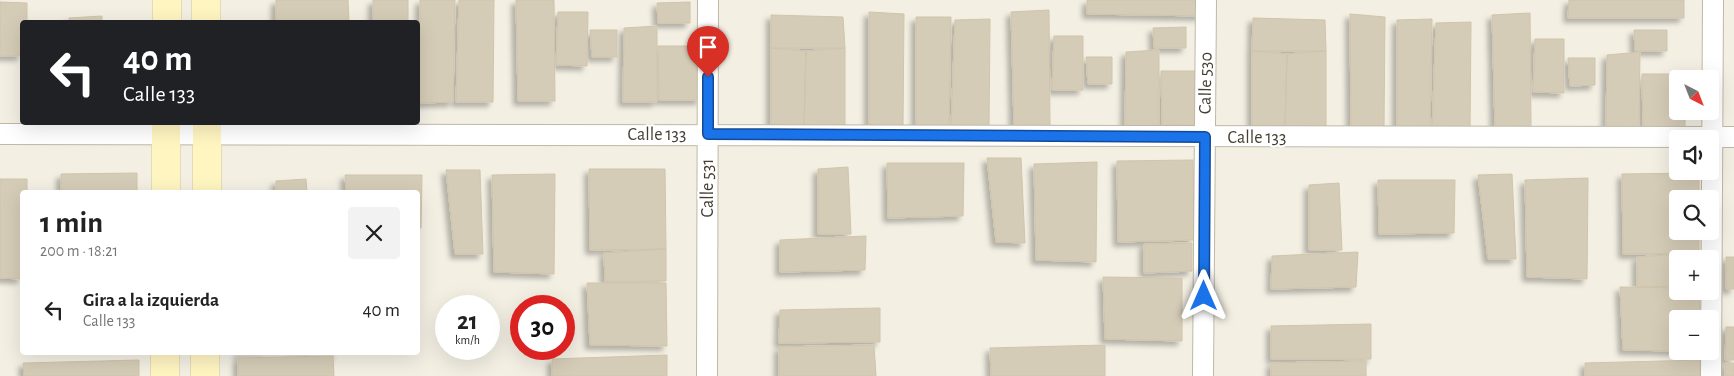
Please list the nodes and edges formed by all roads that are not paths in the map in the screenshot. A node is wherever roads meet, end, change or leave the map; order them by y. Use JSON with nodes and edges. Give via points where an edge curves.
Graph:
{"nodes":[{"id":1,"x":167,"y":0,"type":"edge"},
{"id":2,"x":206,"y":0,"type":"edge"},
{"id":3,"x":708,"y":0,"type":"edge"},
{"id":4,"x":1206,"y":0,"type":"edge"},
{"id":5,"x":1713,"y":0,"type":"edge"},
{"id":6,"x":167,"y":20,"type":"edge"},
{"id":7,"x":206,"y":20,"type":"edge"},
{"id":8,"x":207,"y":128,"type":"edge"},
{"id":9,"x":166,"y":129,"type":"edge"},
{"id":10,"x":1713,"y":130,"type":"edge"},
{"id":11,"x":0,"y":134,"type":"edge"},
{"id":12,"x":708,"y":134,"type":"junction"},
{"id":13,"x":1669,"y":136,"type":"edge"},
{"id":14,"x":1719,"y":136,"type":"edge"},
{"id":15,"x":1205,"y":137,"type":"junction"},
{"id":16,"x":1734,"y":137,"type":"edge"},
{"id":17,"x":1712,"y":180,"type":"edge"},
{"id":18,"x":166,"y":190,"type":"edge"},
{"id":19,"x":206,"y":190,"type":"edge"},
{"id":20,"x":165,"y":355,"type":"edge"},
{"id":21,"x":205,"y":355,"type":"edge"},
{"id":22,"x":165,"y":376,"type":"edge"},
{"id":23,"x":205,"y":376,"type":"edge"},
{"id":24,"x":708,"y":376,"type":"edge"},
{"id":25,"x":1203,"y":376,"type":"edge"},
{"id":26,"x":1710,"y":376,"type":"edge"}],
"edges":[{"from":1,"to":6,"type":"main road"},
{"from":2,"to":7,"type":"main road"},
{"from":3,"to":12,"type":"street","name":"Calle 531"},
{"from":4,"to":15,"type":"street","name":"Calle 530"},
{"from":5,"to":10,"type":"street"},
{"from":8,"to":9,"type":"street","name":"Calle 133"},
{"from":8,"to":12,"type":"street","name":"Calle 133"},
{"from":8,"to":19,"type":"main road"},
{"from":9,"to":11,"type":"street","name":"Calle 133"},
{"from":9,"to":18,"type":"main road"},
{"from":12,"to":15,"type":"street","name":"Calle 133"},
{"from":12,"to":24,"type":"street","name":"Calle 531"},
{"from":13,"to":15,"type":"street","name":"Calle 133"},
{"from":14,"to":16,"type":"street","name":"Calle 133"},
{"from":15,"to":25,"type":"street","name":"Calle 530"},
{"from":17,"to":26,"type":"street"},
{"from":20,"to":22,"type":"main road"},
{"from":21,"to":23,"type":"main road"}]}
